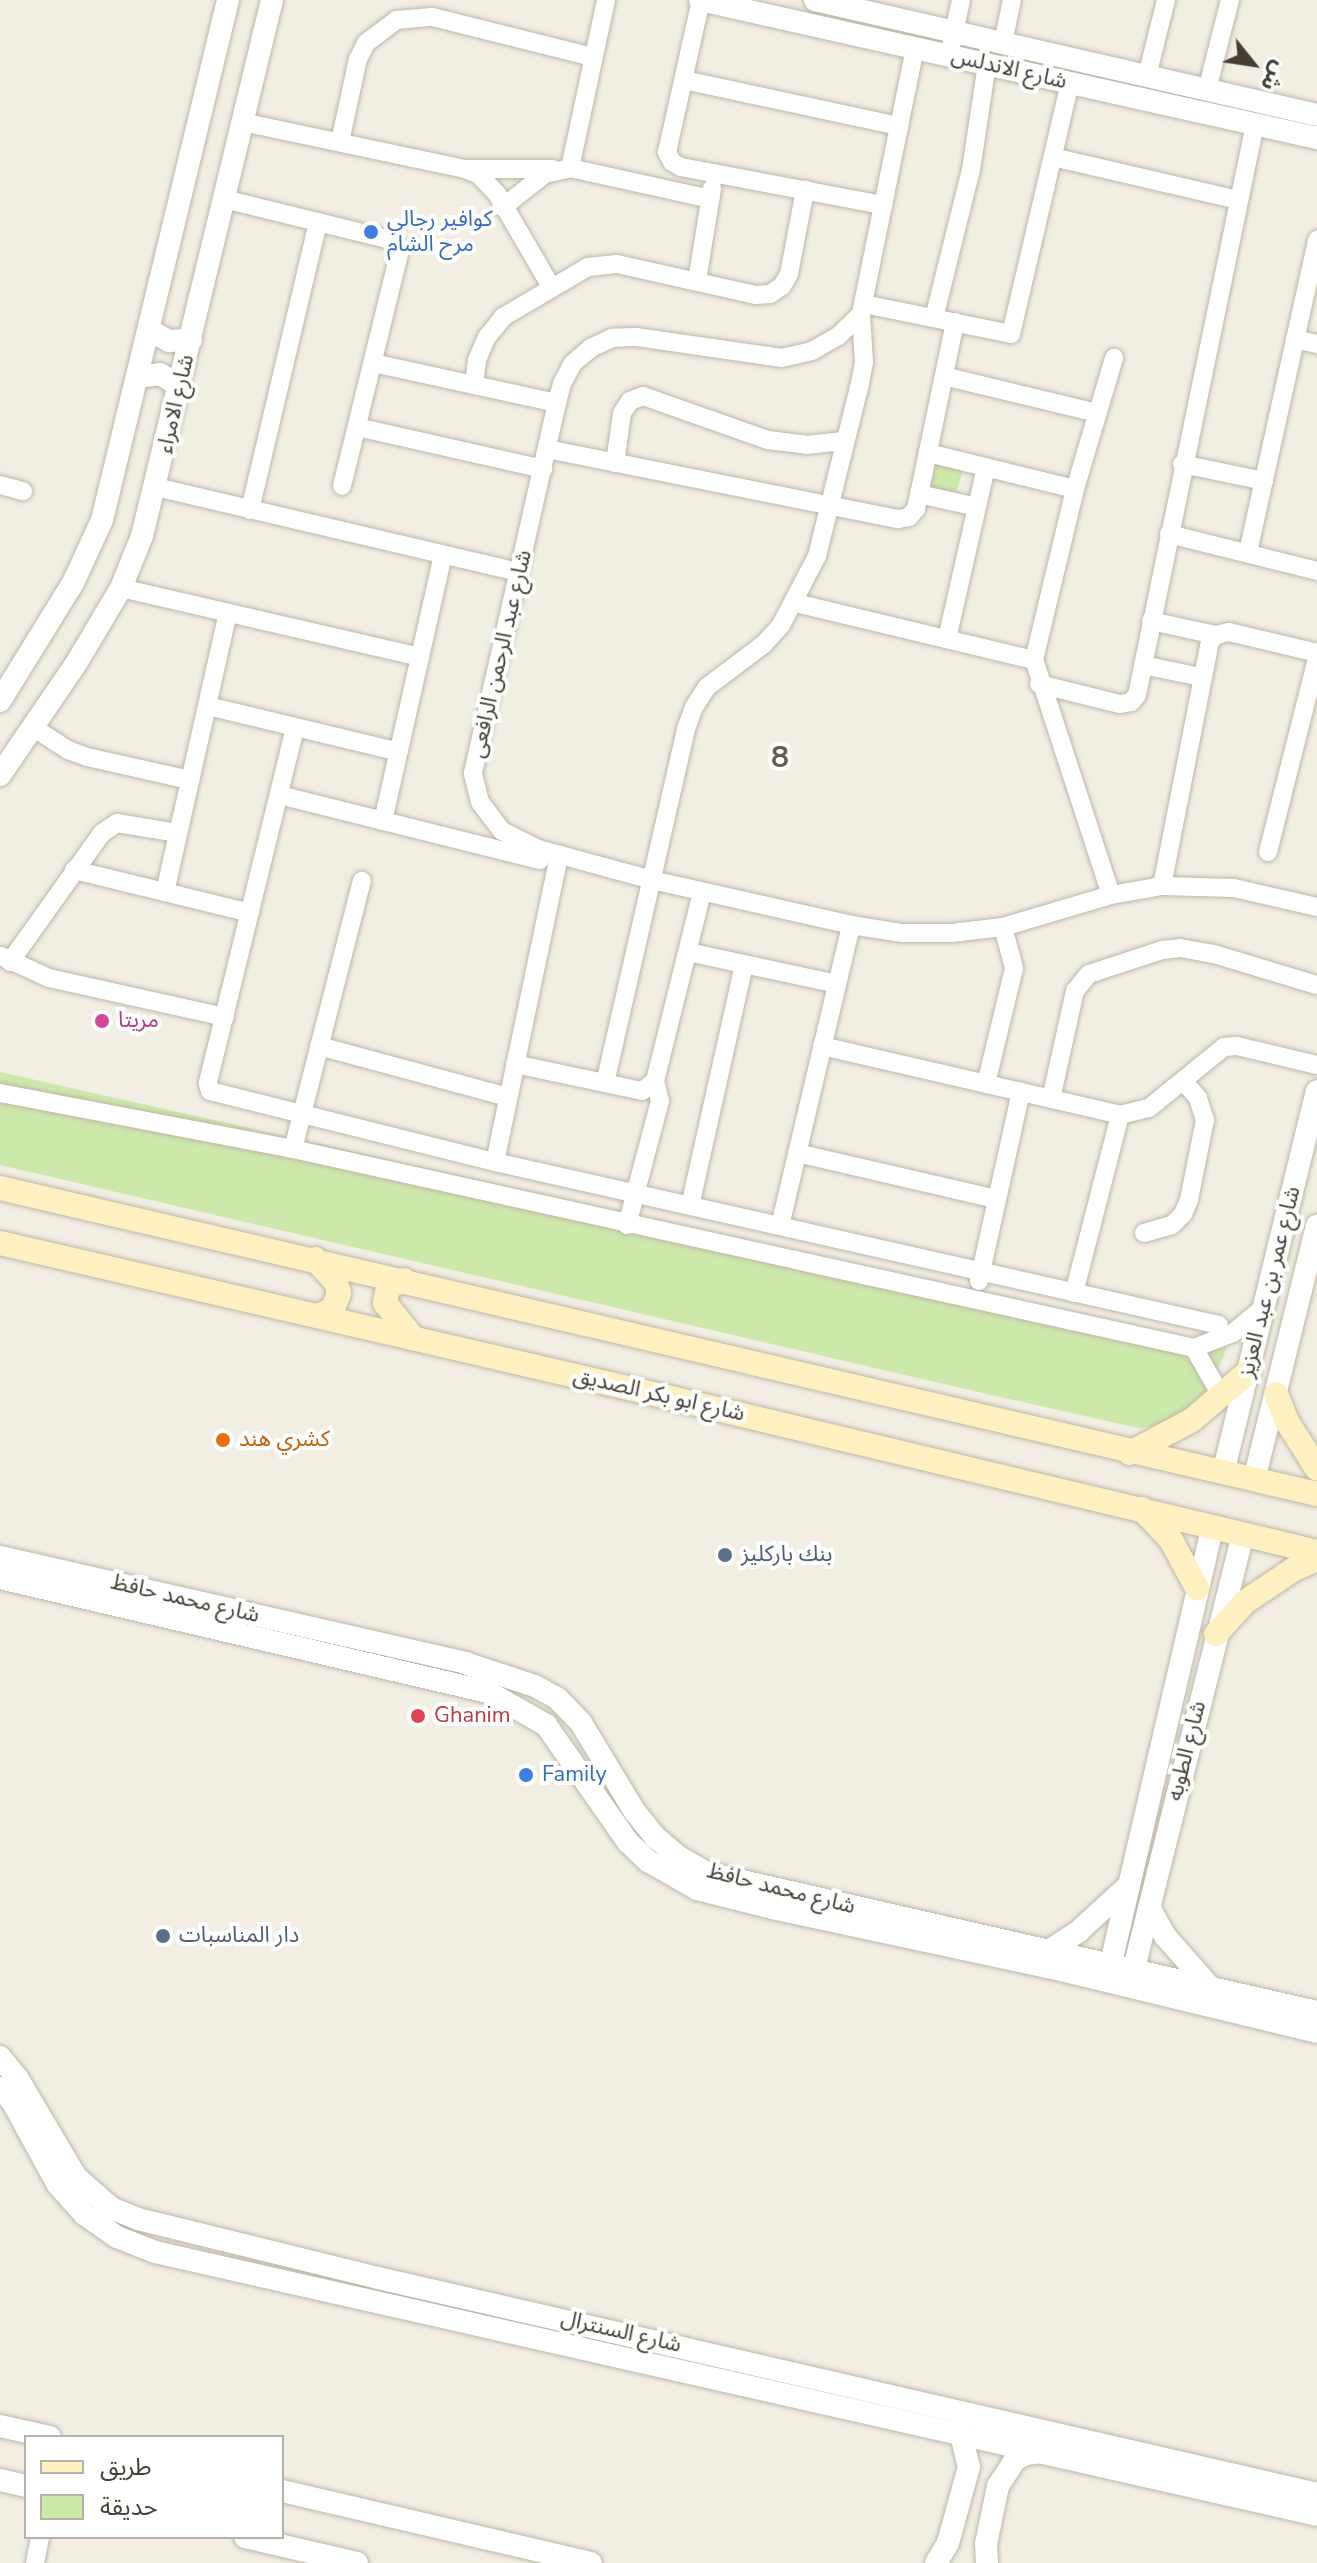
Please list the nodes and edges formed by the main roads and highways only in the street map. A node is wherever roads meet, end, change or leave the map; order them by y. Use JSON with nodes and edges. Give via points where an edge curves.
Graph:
{"nodes":[{"id":1,"x":0,"y":1188,"type":"edge"},
{"id":2,"x":0,"y":1243,"type":"edge"},
{"id":3,"x":315,"y":1259,"type":"junction"},
{"id":4,"x":404,"y":1280,"type":"junction"},
{"id":5,"x":317,"y":1316,"type":"junction"},
{"id":6,"x":414,"y":1339,"type":"junction"},
{"id":7,"x":1248,"y":1372,"type":"road end"},
{"id":8,"x":1274,"y":1400,"type":"road end"},
{"id":9,"x":1130,"y":1453,"type":"junction"},
{"id":10,"x":1317,"y":1469,"type":"edge"},
{"id":11,"x":1317,"y":1494,"type":"edge"},
{"id":12,"x":1140,"y":1508,"type":"junction"},
{"id":13,"x":1317,"y":1552,"type":"edge"},
{"id":14,"x":1317,"y":1559,"type":"edge"},
{"id":15,"x":1197,"y":1588,"type":"road end"},
{"id":16,"x":1216,"y":1634,"type":"road end"}],
"edges":[{"from":1,"to":3,"type":"main road"},
{"from":2,"to":5,"type":"main road","name":"شارع ابو بكر الصديق"},
{"from":3,"to":4,"type":"main road"},
{"from":3,"to":5,"type":"main road","via":[[339,1293],[333,1309]]},
{"from":4,"to":6,"type":"main road","via":[[388,1287],[385,1303]]},
{"from":4,"to":9,"type":"main road"},
{"from":5,"to":6,"type":"main road","name":"شارع ابو بكر الصديق"},
{"from":6,"to":12,"type":"main road","name":"شارع ابو بكر الصديق"},
{"from":7,"to":9,"type":"main road","via":[[1232,1398]]},
{"from":8,"to":10,"type":"main road"},
{"from":9,"to":11,"type":"main road"},
{"from":12,"to":13,"type":"main road","name":"شارع ابو بكر الصديق"},
{"from":12,"to":15,"type":"main road","via":[[1171,1540]]},
{"from":14,"to":16,"type":"main road","via":[[1245,1602]]}]}
